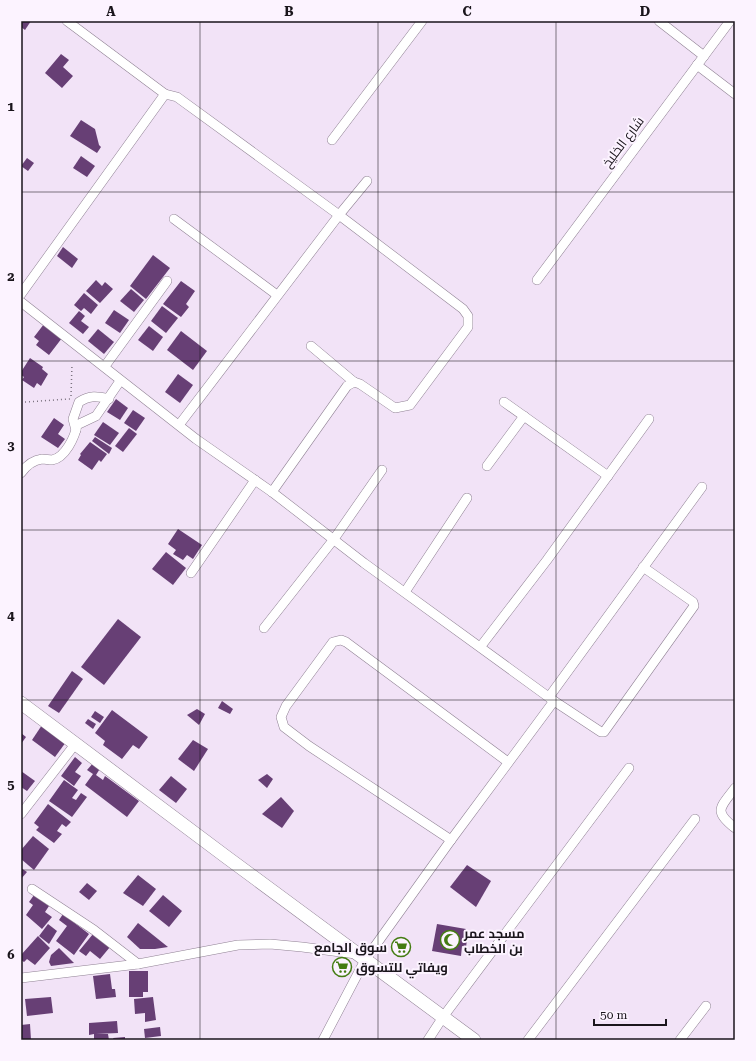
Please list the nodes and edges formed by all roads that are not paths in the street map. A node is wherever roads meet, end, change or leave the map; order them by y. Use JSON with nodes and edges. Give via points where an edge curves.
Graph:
{"nodes":[{"id":1,"x":67,"y":21,"type":"edge"},
{"id":2,"x":422,"y":21,"type":"edge"},
{"id":3,"x":659,"y":21,"type":"edge"},
{"id":4,"x":730,"y":21,"type":"edge"},
{"id":5,"x":704,"y":56,"type":"junction"},
{"id":6,"x":697,"y":66,"type":"junction"},
{"id":7,"x":165,"y":94,"type":"junction"},
{"id":8,"x":735,"y":94,"type":"edge"},
{"id":9,"x":332,"y":140,"type":"dead end"},
{"id":10,"x":367,"y":181,"type":"dead end"},
{"id":11,"x":339,"y":215,"type":"junction"},
{"id":12,"x":174,"y":218,"type":"dead end"},
{"id":13,"x":537,"y":280,"type":"dead end"},
{"id":14,"x":167,"y":281,"type":"dead end"},
{"id":15,"x":21,"y":294,"type":"edge"},
{"id":16,"x":277,"y":295,"type":"junction"},
{"id":17,"x":21,"y":302,"type":"edge"},
{"id":18,"x":311,"y":346,"type":"dead end"},
{"id":19,"x":105,"y":366,"type":"junction"},
{"id":20,"x":120,"y":381,"type":"junction"},
{"id":21,"x":354,"y":382,"type":"junction"},
{"id":22,"x":109,"y":399,"type":"junction"},
{"id":23,"x":504,"y":402,"type":"dead end"},
{"id":24,"x":524,"y":416,"type":"junction"},
{"id":25,"x":648,"y":419,"type":"dead end"},
{"id":26,"x":179,"y":425,"type":"junction"},
{"id":27,"x":76,"y":430,"type":"junction"},
{"id":28,"x":487,"y":466,"type":"dead end"},
{"id":29,"x":382,"y":470,"type":"dead end"},
{"id":30,"x":21,"y":473,"type":"edge"},
{"id":31,"x":608,"y":476,"type":"junction"},
{"id":32,"x":256,"y":480,"type":"junction"},
{"id":33,"x":702,"y":487,"type":"dead end"},
{"id":34,"x":272,"y":492,"type":"junction"},
{"id":35,"x":468,"y":498,"type":"dead end"},
{"id":36,"x":334,"y":539,"type":"junction"},
{"id":37,"x":643,"y":567,"type":"junction"},
{"id":38,"x":191,"y":573,"type":"dead end"},
{"id":39,"x":405,"y":592,"type":"junction"},
{"id":40,"x":264,"y":628,"type":"dead end"},
{"id":41,"x":481,"y":646,"type":"junction"},
{"id":42,"x":552,"y":699,"type":"junction"},
{"id":43,"x":21,"y":703,"type":"edge"},
{"id":44,"x":76,"y":743,"type":"junction"},
{"id":45,"x":508,"y":762,"type":"junction"},
{"id":46,"x":629,"y":768,"type":"dead end"},
{"id":47,"x":735,"y":788,"type":"edge"},
{"id":48,"x":21,"y":814,"type":"edge"},
{"id":49,"x":695,"y":819,"type":"dead end"},
{"id":50,"x":735,"y":828,"type":"edge"},
{"id":51,"x":451,"y":840,"type":"junction"},
{"id":52,"x":32,"y":889,"type":"dead end"},
{"id":53,"x":361,"y":957,"type":"junction"},
{"id":54,"x":138,"y":964,"type":"junction"},
{"id":55,"x":21,"y":978,"type":"edge"},
{"id":56,"x":706,"y":1006,"type":"dead end"},
{"id":57,"x":443,"y":1017,"type":"junction"},
{"id":58,"x":323,"y":1040,"type":"edge"},
{"id":59,"x":428,"y":1040,"type":"edge"},
{"id":60,"x":474,"y":1040,"type":"edge"},
{"id":61,"x":528,"y":1040,"type":"edge"},
{"id":62,"x":680,"y":1040,"type":"edge"}],
"edges":[{"from":1,"to":7,"type":"street"},
{"from":2,"to":9,"type":"street"},
{"from":3,"to":5,"type":"street"},
{"from":4,"to":5,"type":"street","name":"شارع الخليخ"},
{"from":5,"to":6,"type":"street","name":"شارع الخليخ"},
{"from":6,"to":8,"type":"street"},
{"from":6,"to":13,"type":"street","name":"شارع الخليخ"},
{"from":7,"to":11,"type":"street","via":[[177,97]]},
{"from":7,"to":15,"type":"street"},
{"from":10,"to":11,"type":"street"},
{"from":11,"to":16,"type":"street"},
{"from":11,"to":21,"type":"street","via":[[463,309],[469,321],[468,327],[410,405],[395,408]]},
{"from":12,"to":16,"type":"street"},
{"from":14,"to":19,"type":"street"},
{"from":16,"to":26,"type":"street"},
{"from":17,"to":19,"type":"street"},
{"from":18,"to":21,"type":"street"},
{"from":19,"to":20,"type":"street"},
{"from":20,"to":22,"type":"street"},
{"from":20,"to":26,"type":"street"},
{"from":21,"to":34,"type":"street","via":[[347,386]]},
{"from":22,"to":27,"type":"street","via":[[96,416],[82,421]]},
{"from":22,"to":27,"type":"street","via":[[88,396],[79,402],[73,418]]},
{"from":23,"to":24,"type":"street"},
{"from":24,"to":28,"type":"street"},
{"from":24,"to":31,"type":"street"},
{"from":25,"to":31,"type":"street"},
{"from":26,"to":32,"type":"street"},
{"from":27,"to":30,"type":"street","via":[[60,457],[37,460]]},
{"from":29,"to":36,"type":"street"},
{"from":31,"to":41,"type":"street"},
{"from":32,"to":34,"type":"street"},
{"from":32,"to":38,"type":"street"},
{"from":33,"to":37,"type":"street"},
{"from":34,"to":36,"type":"street"},
{"from":35,"to":39,"type":"street"},
{"from":36,"to":39,"type":"street"},
{"from":36,"to":40,"type":"street"},
{"from":37,"to":42,"type":"street"},
{"from":37,"to":42,"type":"street","via":[[693,602],[694,606],[604,732],[599,732]]},
{"from":39,"to":41,"type":"street"},
{"from":41,"to":42,"type":"street"},
{"from":42,"to":45,"type":"street"},
{"from":43,"to":44,"type":"street"},
{"from":44,"to":48,"type":"street"},
{"from":44,"to":53,"type":"street"},
{"from":45,"to":51,"type":"street"},
{"from":45,"to":51,"type":"street","via":[[341,640],[333,642],[286,706],[281,717],[284,727]]},
{"from":46,"to":57,"type":"street"},
{"from":47,"to":50,"type":"street","via":[[722,806],[721,812],[724,820]]},
{"from":49,"to":61,"type":"street"},
{"from":51,"to":53,"type":"street"},
{"from":52,"to":54,"type":"street","via":[[94,930]]},
{"from":53,"to":54,"type":"street","via":[[302,947],[254,944]]},
{"from":53,"to":57,"type":"street"},
{"from":53,"to":58,"type":"street"},
{"from":54,"to":55,"type":"street"},
{"from":56,"to":62,"type":"street"},
{"from":57,"to":59,"type":"street"},
{"from":57,"to":60,"type":"street"}]}
